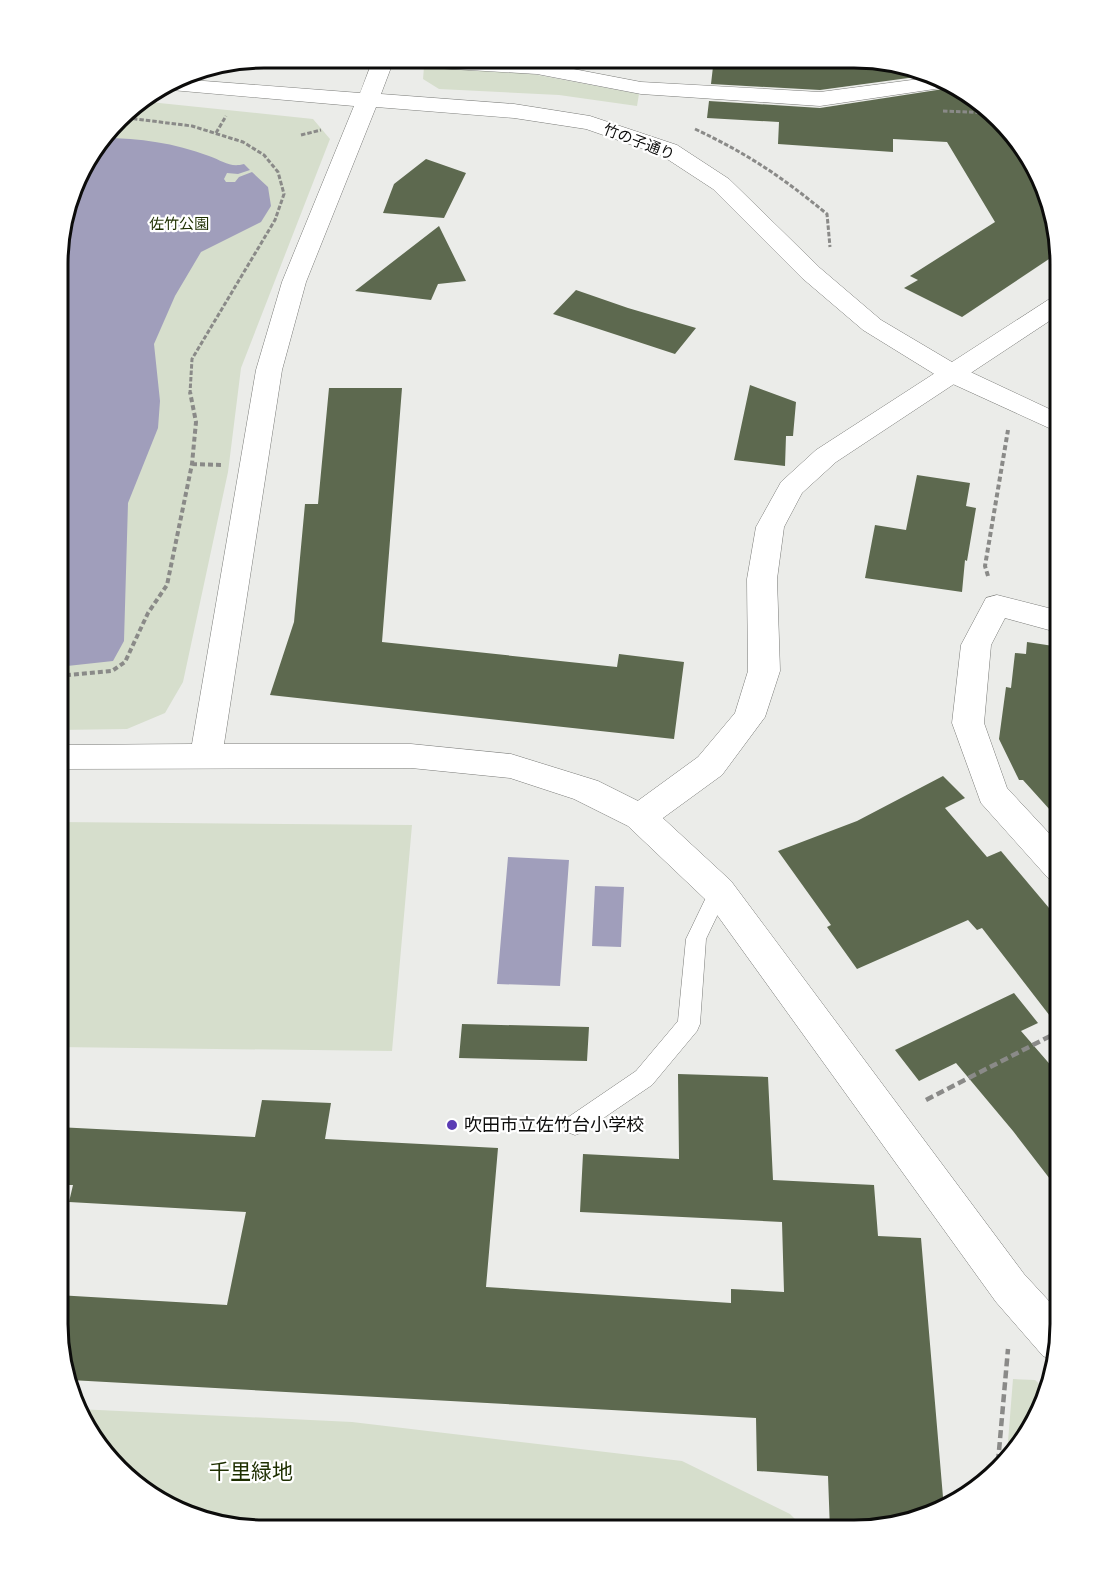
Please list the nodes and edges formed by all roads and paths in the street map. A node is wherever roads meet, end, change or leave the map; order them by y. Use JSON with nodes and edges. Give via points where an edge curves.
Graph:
{"nodes":[{"id":1,"x":381,"y":68,"type":"edge"},
{"id":2,"x":559,"y":68,"type":"edge"},
{"id":3,"x":932,"y":84,"type":"edge"},
{"id":4,"x":182,"y":86,"type":"edge"},
{"id":5,"x":369,"y":100,"type":"junction"},
{"id":6,"x":132,"y":118,"type":"edge"},
{"id":7,"x":322,"y":129,"type":"dead end"},
{"id":8,"x":301,"y":135,"type":"dead end"},
{"id":9,"x":827,"y":214,"type":"dead end"},
{"id":10,"x":830,"y":257,"type":"dead end"},
{"id":11,"x":1050,"y":310,"type":"edge"},
{"id":12,"x":953,"y":374,"type":"junction"},
{"id":13,"x":1050,"y":420,"type":"edge"},
{"id":14,"x":1009,"y":423,"type":"dead end"},
{"id":15,"x":192,"y":464,"type":"junction"},
{"id":16,"x":223,"y":465,"type":"dead end"},
{"id":17,"x":997,"y":605,"type":"junction"},
{"id":18,"x":1050,"y":619,"type":"edge"},
{"id":19,"x":68,"y":675,"type":"edge"},
{"id":20,"x":68,"y":757,"type":"edge"},
{"id":21,"x":206,"y":757,"type":"junction"},
{"id":22,"x":640,"y":817,"type":"junction"},
{"id":23,"x":1049,"y":856,"type":"edge"},
{"id":24,"x":719,"y":891,"type":"junction"},
{"id":25,"x":1049,"y":1037,"type":"edge"},
{"id":26,"x":926,"y":1100,"type":"dead end"},
{"id":27,"x":575,"y":1125,"type":"dead end"},
{"id":28,"x":1049,"y":1332,"type":"edge"},
{"id":29,"x":1008,"y":1349,"type":"dead end"},
{"id":30,"x":999,"y":1455,"type":"edge"}],
"edges":[{"from":1,"to":5,"type":"street"},
{"from":2,"to":3,"type":"street","via":[[641,88],[820,99]]},
{"from":4,"to":5,"type":"street","name":"竹の子通り"},
{"from":5,"to":12,"type":"street","name":"竹の子通り","via":[[514,111],[590,123],[669,150],[721,183],[811,273],[872,325]]},
{"from":5,"to":21,"type":"street","via":[[294,282],[269,370]]},
{"from":6,"to":15,"type":"path","via":[[185,125],[242,141],[261,151],[278,171],[285,195],[275,220],[192,358],[190,395],[196,422]]},
{"from":7,"to":8,"type":"path"},
{"from":9,"to":10,"type":"path"},
{"from":11,"to":12,"type":"street"},
{"from":12,"to":13,"type":"street","name":"竹の子通り"},
{"from":12,"to":22,"type":"street","via":[[826,456],[791,488],[770,526],[762,579],[764,671],[749,717],[710,766]]},
{"from":14,"to":17,"type":"path","via":[[985,566]]},
{"from":15,"to":16,"type":"path"},
{"from":15,"to":19,"type":"path","via":[[167,585],[148,613],[125,662],[112,671]]},
{"from":17,"to":18,"type":"street"},
{"from":17,"to":23,"type":"street","via":[[976,645],[968,723],[993,794]]},
{"from":20,"to":21,"type":"street"},
{"from":21,"to":22,"type":"street","via":[[411,756],[511,766],[586,790]]},
{"from":22,"to":24,"type":"street"},
{"from":24,"to":27,"type":"lane","via":[[696,939],[689,1024],[644,1078]]},
{"from":24,"to":28,"type":"street","via":[[1003,1278]]},
{"from":25,"to":26,"type":"path"},
{"from":29,"to":30,"type":"path"}]}
